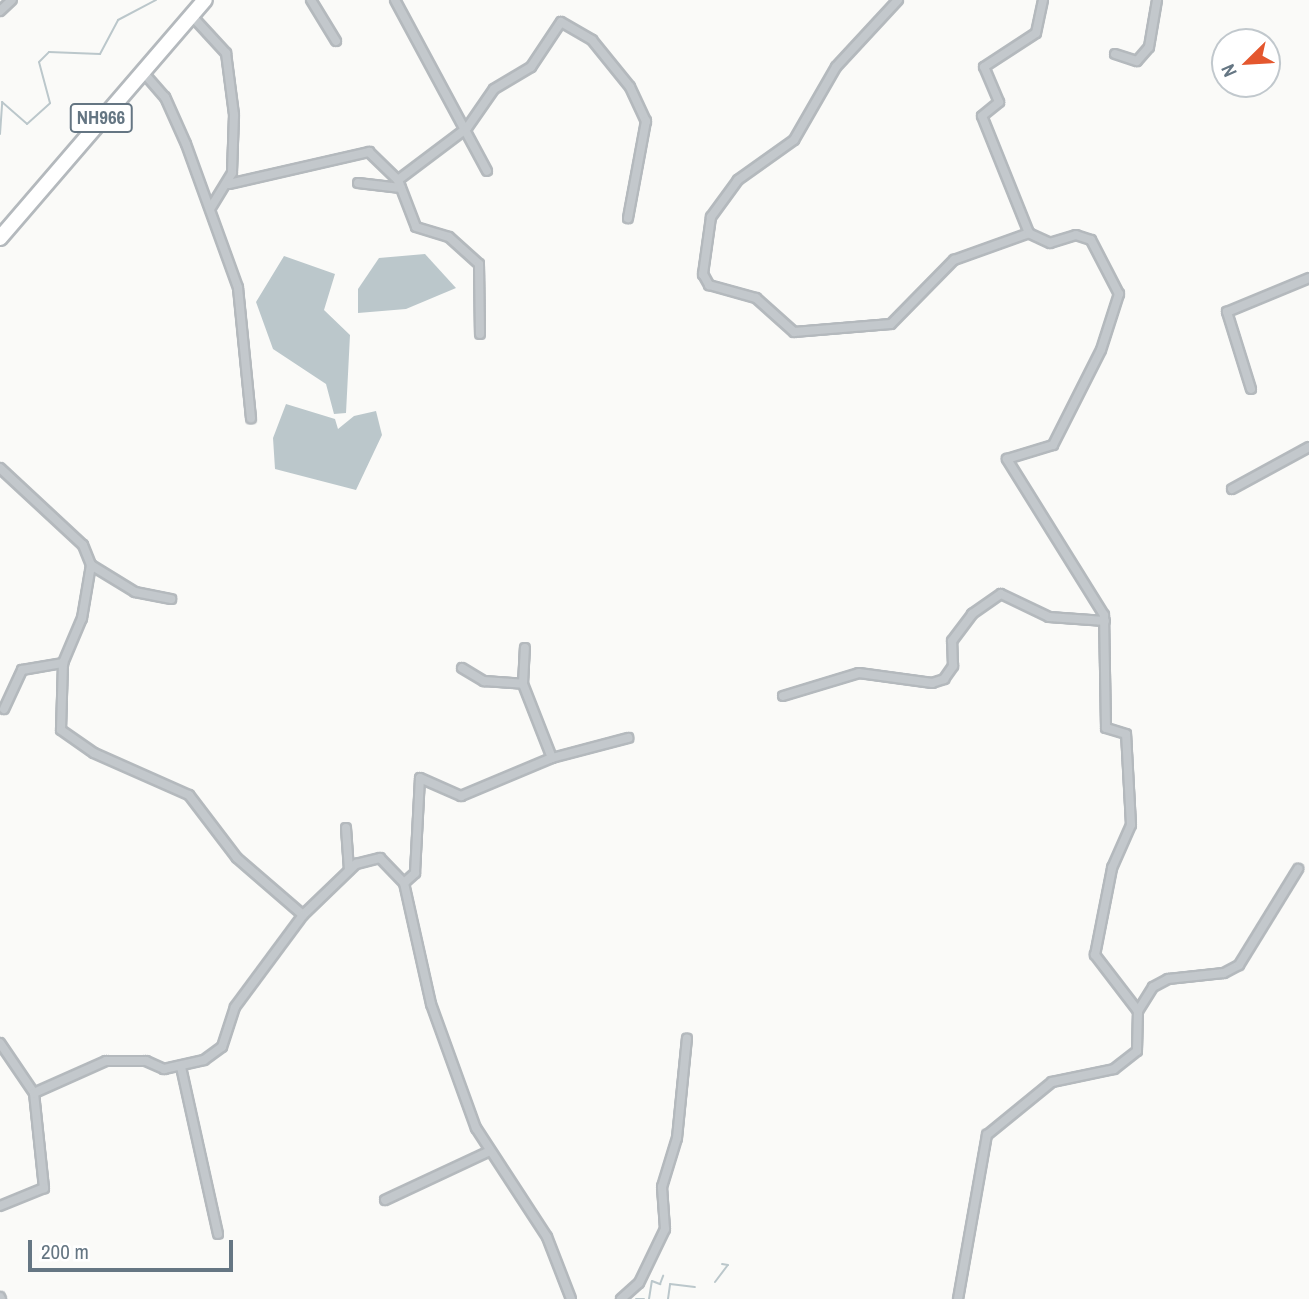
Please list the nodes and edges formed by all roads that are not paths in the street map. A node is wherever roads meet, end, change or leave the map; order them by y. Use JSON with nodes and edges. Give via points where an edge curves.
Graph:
{"nodes":[{"id":1,"x":12,"y":0,"type":"edge"},
{"id":2,"x":205,"y":0,"type":"edge"},
{"id":3,"x":311,"y":0,"type":"edge"},
{"id":4,"x":395,"y":0,"type":"edge"},
{"id":5,"x":898,"y":0,"type":"edge"},
{"id":6,"x":1043,"y":0,"type":"edge"},
{"id":7,"x":1157,"y":0,"type":"edge"},
{"id":8,"x":0,"y":11,"type":"edge"},
{"id":9,"x":191,"y":15,"type":"junction"},
{"id":10,"x":336,"y":41,"type":"dead end"},
{"id":11,"x":1115,"y":54,"type":"dead end"},
{"id":12,"x":142,"y":71,"type":"junction"},
{"id":13,"x":467,"y":128,"type":"junction"},
{"id":14,"x":487,"y":171,"type":"dead end"},
{"id":15,"x":358,"y":183,"type":"dead end"},
{"id":16,"x":229,"y":184,"type":"junction"},
{"id":17,"x":400,"y":184,"type":"junction"},
{"id":18,"x":211,"y":209,"type":"junction"},
{"id":19,"x":628,"y":218,"type":"dead end"},
{"id":20,"x":1028,"y":233,"type":"junction"},
{"id":21,"x":0,"y":238,"type":"edge"},
{"id":22,"x":1309,"y":278,"type":"edge"},
{"id":23,"x":480,"y":334,"type":"dead end"},
{"id":24,"x":1251,"y":389,"type":"dead end"},
{"id":25,"x":251,"y":418,"type":"dead end"},
{"id":26,"x":1309,"y":447,"type":"edge"},
{"id":27,"x":0,"y":468,"type":"edge"},
{"id":28,"x":1232,"y":489,"type":"dead end"},
{"id":29,"x":91,"y":565,"type":"junction"},
{"id":30,"x":172,"y":599,"type":"dead end"},
{"id":31,"x":1105,"y":621,"type":"junction"},
{"id":32,"x":525,"y":648,"type":"dead end"},
{"id":33,"x":63,"y":663,"type":"junction"},
{"id":34,"x":462,"y":668,"type":"dead end"},
{"id":35,"x":523,"y":684,"type":"junction"},
{"id":36,"x":783,"y":696,"type":"dead end"},
{"id":37,"x":4,"y":709,"type":"dead end"},
{"id":38,"x":628,"y":738,"type":"dead end"},
{"id":39,"x":552,"y":758,"type":"junction"},
{"id":40,"x":346,"y":828,"type":"dead end"},
{"id":41,"x":1298,"y":869,"type":"dead end"},
{"id":42,"x":348,"y":870,"type":"junction"},
{"id":43,"x":404,"y":883,"type":"junction"},
{"id":44,"x":303,"y":915,"type":"junction"},
{"id":45,"x":1138,"y":1011,"type":"junction"},
{"id":46,"x":687,"y":1038,"type":"dead end"},
{"id":47,"x":0,"y":1043,"type":"edge"},
{"id":48,"x":181,"y":1067,"type":"junction"},
{"id":49,"x":34,"y":1093,"type":"junction"},
{"id":50,"x":490,"y":1151,"type":"junction"},
{"id":51,"x":385,"y":1200,"type":"dead end"},
{"id":52,"x":0,"y":1206,"type":"edge"},
{"id":53,"x":218,"y":1234,"type":"dead end"},
{"id":54,"x":571,"y":1299,"type":"edge"},
{"id":55,"x":621,"y":1299,"type":"edge"},
{"id":56,"x":958,"y":1299,"type":"edge"}],
"edges":[{"from":1,"to":8,"type":"street"},
{"from":2,"to":9,"type":"highway","number":"NH966"},
{"from":3,"to":10,"type":"street"},
{"from":4,"to":13,"type":"street"},
{"from":5,"to":20,"type":"street","via":[[836,68],[794,140],[738,180],[718,206],[703,274],[709,285],[756,298],[794,332],[865,329],[891,324],[954,260]]},
{"from":6,"to":20,"type":"street","via":[[1036,33],[984,67],[999,102],[984,121]]},
{"from":7,"to":11,"type":"street","via":[[1149,47],[1137,61]]},
{"from":9,"to":12,"type":"highway","number":"NH966"},
{"from":9,"to":16,"type":"street","via":[[226,53],[236,155]]},
{"from":12,"to":18,"type":"street","via":[[164,97]]},
{"from":12,"to":21,"type":"highway","number":"NH966"},
{"from":13,"to":14,"type":"street"},
{"from":13,"to":17,"type":"street"},
{"from":13,"to":19,"type":"street","via":[[494,89],[536,61],[561,22],[585,33],[630,87],[646,121]]},
{"from":15,"to":17,"type":"street"},
{"from":16,"to":17,"type":"street","via":[[356,152],[379,158]]},
{"from":16,"to":18,"type":"street"},
{"from":17,"to":23,"type":"street","via":[[416,227],[449,237],[479,264]]},
{"from":18,"to":25,"type":"street","via":[[242,303]]},
{"from":20,"to":31,"type":"street","via":[[1050,243],[1076,235],[1091,240],[1119,293],[1101,350],[1053,445],[1007,459],[1036,512],[1093,589]]},
{"from":22,"to":24,"type":"street","via":[[1227,313]]},
{"from":26,"to":28,"type":"street"},
{"from":27,"to":29,"type":"street","via":[[83,545]]},
{"from":29,"to":30,"type":"street","via":[[135,592]]},
{"from":29,"to":33,"type":"street","via":[[82,618]]},
{"from":31,"to":36,"type":"street","via":[[1038,614],[1001,594],[972,614],[952,641],[953,666],[944,679],[932,683],[859,673]]},
{"from":31,"to":45,"type":"street","via":[[1106,728],[1126,734],[1131,825],[1112,868],[1095,955]]},
{"from":32,"to":35,"type":"street"},
{"from":33,"to":37,"type":"street","via":[[22,670]]},
{"from":33,"to":44,"type":"street","via":[[61,730],[94,753],[189,795],[237,858]]},
{"from":34,"to":35,"type":"street","via":[[484,681]]},
{"from":35,"to":39,"type":"street"},
{"from":38,"to":39,"type":"street"},
{"from":39,"to":43,"type":"street","via":[[461,796],[420,778],[415,873]]},
{"from":40,"to":42,"type":"street"},
{"from":41,"to":45,"type":"street","via":[[1240,965],[1224,974],[1168,979],[1153,987]]},
{"from":42,"to":43,"type":"street","via":[[380,858]]},
{"from":42,"to":44,"type":"street"},
{"from":43,"to":50,"type":"street","via":[[431,1004]]},
{"from":44,"to":48,"type":"street","via":[[235,1007],[222,1047]]},
{"from":45,"to":56,"type":"street","via":[[1135,1058],[1114,1069],[1052,1082],[984,1140]]},
{"from":46,"to":55,"type":"street","via":[[677,1138],[662,1187],[665,1228],[639,1283]]},
{"from":47,"to":49,"type":"street"},
{"from":48,"to":49,"type":"street","via":[[124,1058]]},
{"from":48,"to":53,"type":"street"},
{"from":49,"to":52,"type":"street","via":[[44,1188]]},
{"from":50,"to":51,"type":"street"},
{"from":50,"to":54,"type":"street","via":[[547,1237]]}]}
